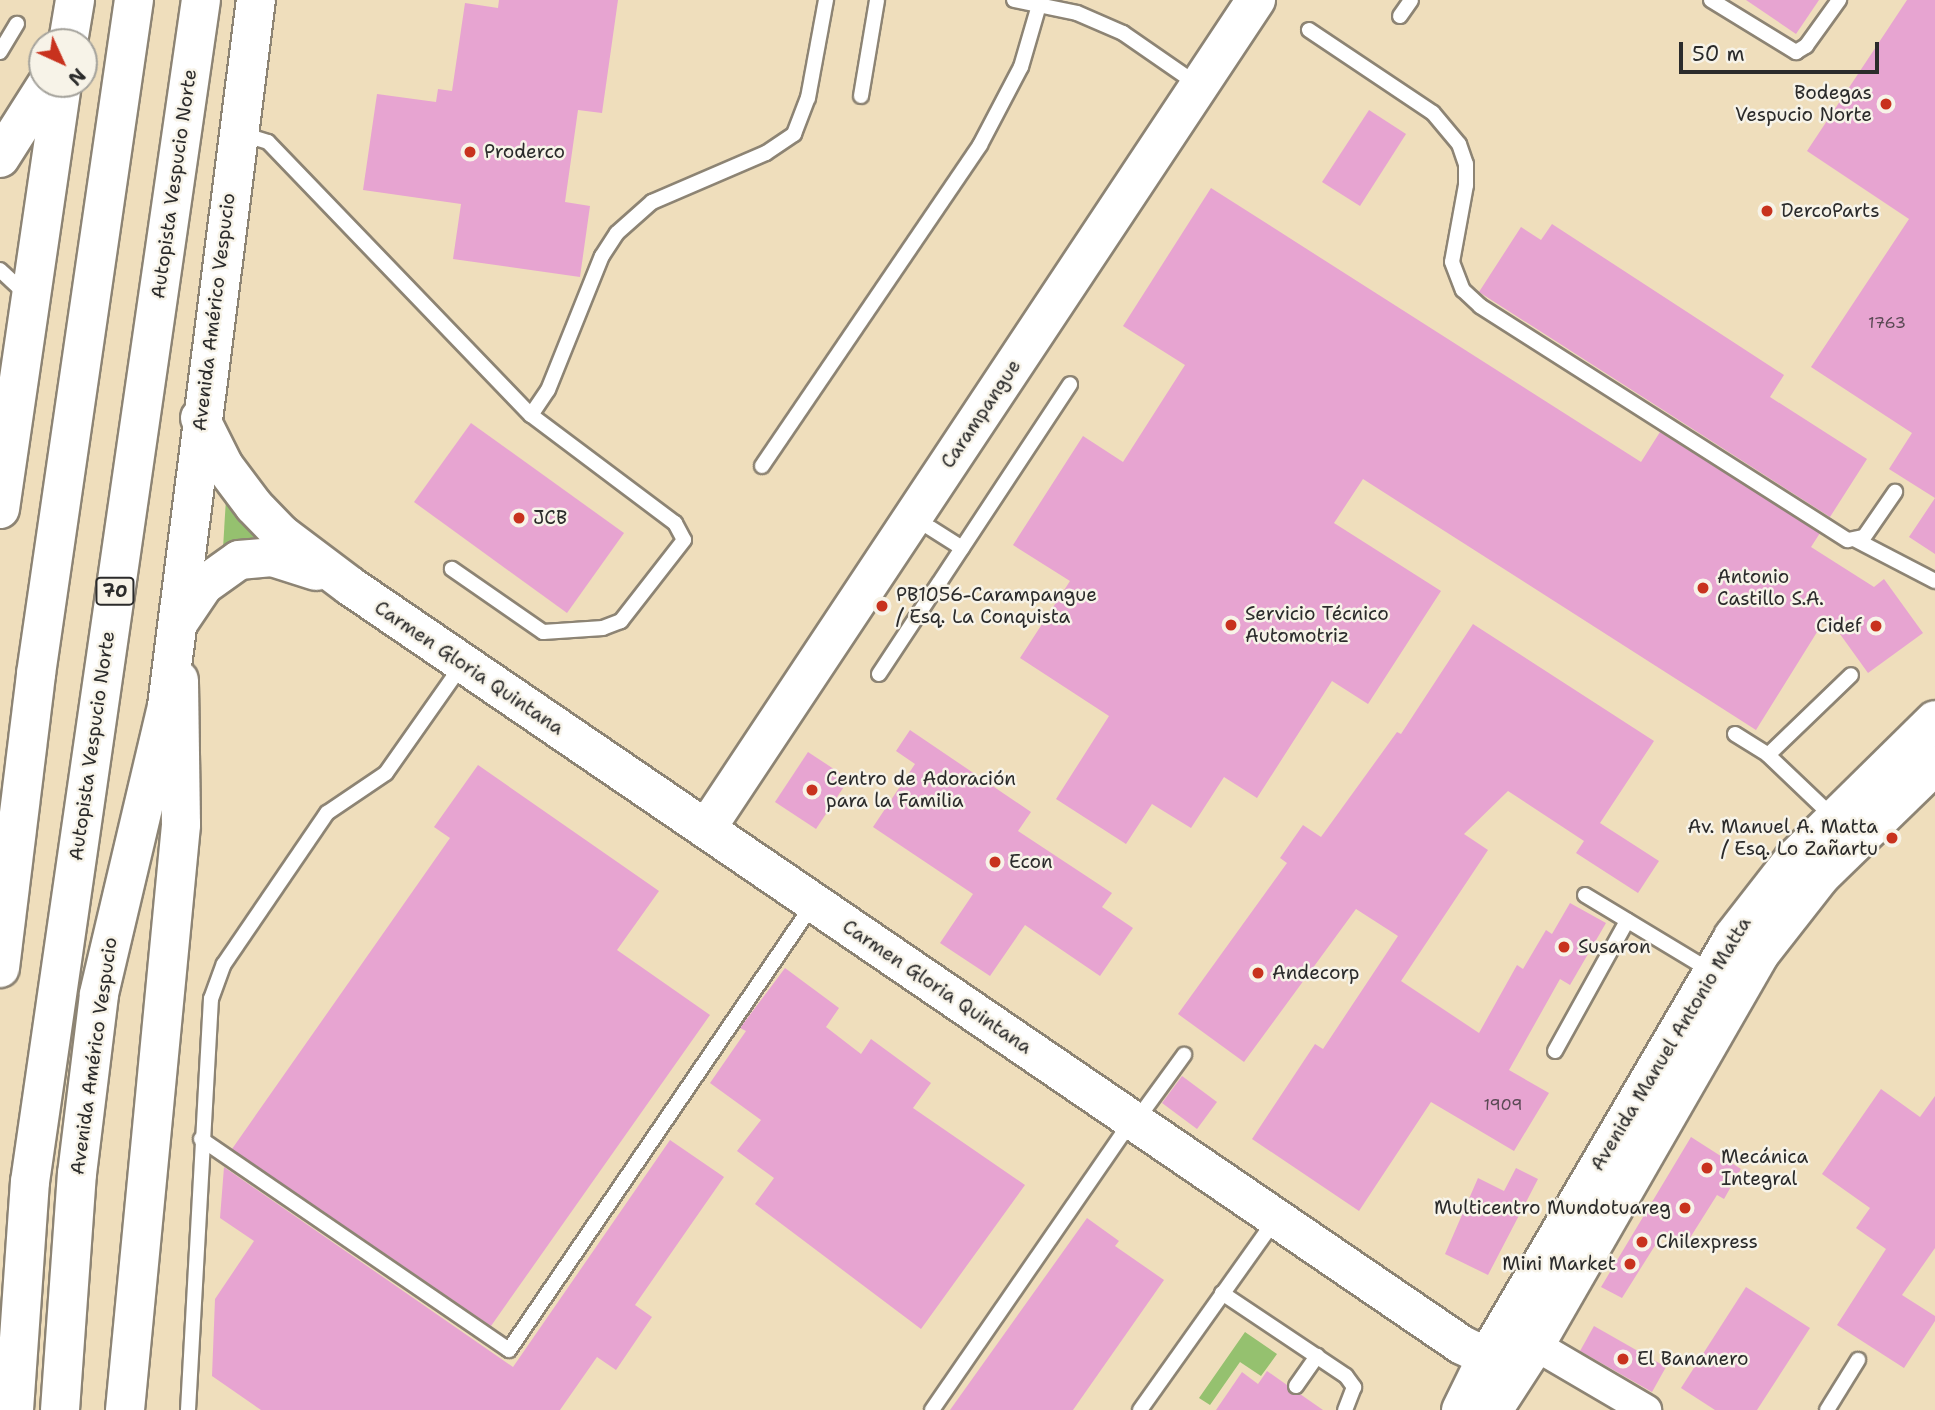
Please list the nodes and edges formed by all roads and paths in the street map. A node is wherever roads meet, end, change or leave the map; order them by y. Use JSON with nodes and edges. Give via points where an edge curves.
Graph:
{"nodes":[{"id":1,"x":75,"y":0,"type":"edge"},
{"id":2,"x":116,"y":0,"type":"edge"},
{"id":3,"x":134,"y":0,"type":"edge"},
{"id":4,"x":201,"y":0,"type":"edge"},
{"id":5,"x":256,"y":0,"type":"edge"},
{"id":6,"x":826,"y":0,"type":"edge"},
{"id":7,"x":877,"y":0,"type":"edge"},
{"id":8,"x":1014,"y":0,"type":"edge"},
{"id":9,"x":1256,"y":0,"type":"edge"},
{"id":10,"x":1411,"y":0,"type":"edge"},
{"id":11,"x":1711,"y":0,"type":"edge"},
{"id":12,"x":1839,"y":0,"type":"edge"},
{"id":13,"x":1039,"y":5,"type":"junction"},
{"id":14,"x":1400,"y":16,"type":"dead end"},
{"id":15,"x":17,"y":24,"type":"dead end"},
{"id":16,"x":70,"y":28,"type":"edge"},
{"id":17,"x":1310,"y":30,"type":"dead end"},
{"id":18,"x":0,"y":52,"type":"edge"},
{"id":19,"x":1199,"y":86,"type":"junction"},
{"id":20,"x":861,"y":96,"type":"dead end"},
{"id":21,"x":38,"y":98,"type":"edge"},
{"id":22,"x":60,"y":98,"type":"edge"},
{"id":23,"x":237,"y":133,"type":"junction"},
{"id":24,"x":111,"y":156,"type":"junction"},
{"id":25,"x":0,"y":158,"type":"edge"},
{"id":26,"x":0,"y":270,"type":"edge"},
{"id":27,"x":30,"y":300,"type":"junction"},
{"id":28,"x":1070,"y":384,"type":"dead end"},
{"id":29,"x":531,"y":415,"type":"junction"},
{"id":30,"x":200,"y":418,"type":"junction"},
{"id":31,"x":762,"y":466,"type":"dead end"},
{"id":32,"x":1895,"y":492,"type":"dead end"},
{"id":33,"x":0,"y":509,"type":"edge"},
{"id":34,"x":913,"y":517,"type":"junction"},
{"id":35,"x":1856,"y":540,"type":"junction"},
{"id":36,"x":962,"y":548,"type":"junction"},
{"id":37,"x":452,"y":569,"type":"dead end"},
{"id":38,"x":1935,"y":581,"type":"edge"},
{"id":39,"x":349,"y":586,"type":"junction"},
{"id":40,"x":178,"y":624,"type":"junction"},
{"id":41,"x":462,"y":664,"type":"junction"},
{"id":42,"x":879,"y":674,"type":"dead end"},
{"id":43,"x":1851,"y":675,"type":"dead end"},
{"id":44,"x":1935,"y":720,"type":"edge"},
{"id":45,"x":1735,"y":734,"type":"dead end"},
{"id":46,"x":1768,"y":755,"type":"junction"},
{"id":47,"x":1935,"y":765,"type":"edge"},
{"id":48,"x":1834,"y":818,"type":"junction"},
{"id":49,"x":706,"y":829,"type":"junction"},
{"id":50,"x":1585,"y":895,"type":"dead end"},
{"id":51,"x":814,"y":903,"type":"junction"},
{"id":52,"x":1627,"y":921,"type":"junction"},
{"id":53,"x":0,"y":968,"type":"edge"},
{"id":54,"x":1711,"y":971,"type":"junction"},
{"id":55,"x":1555,"y":1051,"type":"dead end"},
{"id":56,"x":1184,"y":1055,"type":"dead end"},
{"id":57,"x":1133,"y":1121,"type":"junction"},
{"id":58,"x":201,"y":1139,"type":"junction"},
{"id":59,"x":1276,"y":1218,"type":"junction"},
{"id":60,"x":1222,"y":1293,"type":"junction"},
{"id":61,"x":1535,"y":1345,"type":"junction"},
{"id":62,"x":1317,"y":1356,"type":"junction"},
{"id":63,"x":1487,"y":1357,"type":"junction"},
{"id":64,"x":1858,"y":1360,"type":"dead end"},
{"id":65,"x":1296,"y":1386,"type":"dead end"},
{"id":66,"x":14,"y":1410,"type":"edge"},
{"id":67,"x":60,"y":1410,"type":"edge"},
{"id":68,"x":125,"y":1410,"type":"edge"},
{"id":69,"x":188,"y":1410,"type":"edge"},
{"id":70,"x":932,"y":1410,"type":"edge"},
{"id":71,"x":1140,"y":1410,"type":"edge"},
{"id":72,"x":1345,"y":1410,"type":"edge"},
{"id":73,"x":1461,"y":1410,"type":"edge"},
{"id":74,"x":1493,"y":1410,"type":"edge"},
{"id":75,"x":1646,"y":1410,"type":"edge"},
{"id":76,"x":1827,"y":1410,"type":"edge"}],
"edges":[{"from":1,"to":16,"type":"main road"},
{"from":2,"to":24,"type":"main road"},
{"from":3,"to":24,"type":"main road"},
{"from":4,"to":66,"type":"main road","name":"Autopista Vespucio Norte","number":"70","via":[[30,1182]]},
{"from":5,"to":23,"type":"main road","name":"Avenida Américo Vespucio"},
{"from":6,"to":29,"type":"lane","via":[[808,97],[794,134],[766,153],[652,202],[617,233],[588,290],[548,390]]},
{"from":7,"to":20,"type":"lane"},
{"from":8,"to":13,"type":"lane"},
{"from":9,"to":19,"type":"main road","name":"Carampangue"},
{"from":10,"to":14,"type":"lane"},
{"from":11,"to":12,"type":"lane","via":[[1796,52],[1806,46]]},
{"from":13,"to":19,"type":"lane","via":[[1077,13],[1123,33]]},
{"from":13,"to":31,"type":"lane","via":[[1021,67],[980,145]]},
{"from":15,"to":18,"type":"lane"},
{"from":17,"to":35,"type":"lane","via":[[1433,113],[1459,145],[1466,164],[1466,185],[1452,262],[1462,290],[1480,306],[1828,528]]},
{"from":19,"to":34,"type":"main road","name":"Carampangue"},
{"from":21,"to":25,"type":"main road"},
{"from":22,"to":27,"type":"main road"},
{"from":23,"to":29,"type":"lane","via":[[268,142]]},
{"from":23,"to":30,"type":"main road","name":"Avenida Américo Vespucio"},
{"from":24,"to":53,"type":"main road","via":[[36,674]]},
{"from":26,"to":27,"type":"lane"},
{"from":27,"to":33,"type":"main road"},
{"from":28,"to":36,"type":"lane"},
{"from":29,"to":37,"type":"lane","via":[[675,523],[684,540],[621,621],[603,628],[544,632]]},
{"from":30,"to":39,"type":"main road","name":"Carmen Gloria Quintana","via":[[224,466],[254,506],[281,534]]},
{"from":30,"to":40,"type":"main road","name":"Avenida Américo Vespucio"},
{"from":32,"to":35,"type":"lane","via":[[1864,537]]},
{"from":34,"to":36,"type":"lane"},
{"from":34,"to":49,"type":"main road","name":"Carampangue"},
{"from":35,"to":38,"type":"lane"},
{"from":36,"to":42,"type":"lane"},
{"from":39,"to":40,"type":"main road","name":"Carmen Gloria Quintana","via":[[279,558],[246,558],[225,567],[204,585]]},
{"from":39,"to":41,"type":"main road","name":"Carmen Gloria Quintana"},
{"from":40,"to":67,"type":"main road","name":"Avenida Américo Vespucio","via":[[161,740],[106,955],[77,1174]]},
{"from":40,"to":68,"type":"main road","name":"Avenida Américo Vespucio","via":[[181,825]]},
{"from":41,"to":49,"type":"main road","name":"Carmen Gloria Quintana"},
{"from":41,"to":58,"type":"lane","via":[[386,773],[327,813],[224,964],[211,999]]},
{"from":43,"to":46,"type":"lane"},
{"from":44,"to":48,"type":"main road","name":"Avenida Manuel Antonio Matta"},
{"from":45,"to":46,"type":"lane"},
{"from":46,"to":48,"type":"lane"},
{"from":47,"to":61,"type":"main road","name":"Avenida Manuel Antonio Matta","via":[[1821,876],[1759,956]]},
{"from":48,"to":54,"type":"main road","name":"Avenida Manuel Antonio Matta","via":[[1755,906]]},
{"from":49,"to":51,"type":"main road","name":"Carmen Gloria Quintana"},
{"from":50,"to":52,"type":"lane"},
{"from":51,"to":57,"type":"main road","name":"Carmen Gloria Quintana"},
{"from":51,"to":58,"type":"lane","via":[[509,1350]]},
{"from":52,"to":54,"type":"lane"},
{"from":52,"to":55,"type":"lane"},
{"from":54,"to":63,"type":"main road","name":"Avenida Manuel Antonio Matta"},
{"from":56,"to":57,"type":"lane"},
{"from":57,"to":59,"type":"main road","name":"Carmen Gloria Quintana"},
{"from":57,"to":70,"type":"lane"},
{"from":58,"to":69,"type":"lane"},
{"from":59,"to":60,"type":"lane"},
{"from":59,"to":63,"type":"main road","name":"Carmen Gloria Quintana","via":[[1462,1345]]},
{"from":60,"to":62,"type":"lane"},
{"from":60,"to":71,"type":"lane"},
{"from":61,"to":63,"type":"main road"},
{"from":61,"to":74,"type":"main road","name":"Avenida Manuel Antonio Matta"},
{"from":61,"to":75,"type":"street"},
{"from":62,"to":65,"type":"lane"},
{"from":62,"to":72,"type":"lane","via":[[1354,1387]]},
{"from":63,"to":73,"type":"main road","name":"Avenida Manuel Antonio Matta"},
{"from":64,"to":76,"type":"lane"}]}
